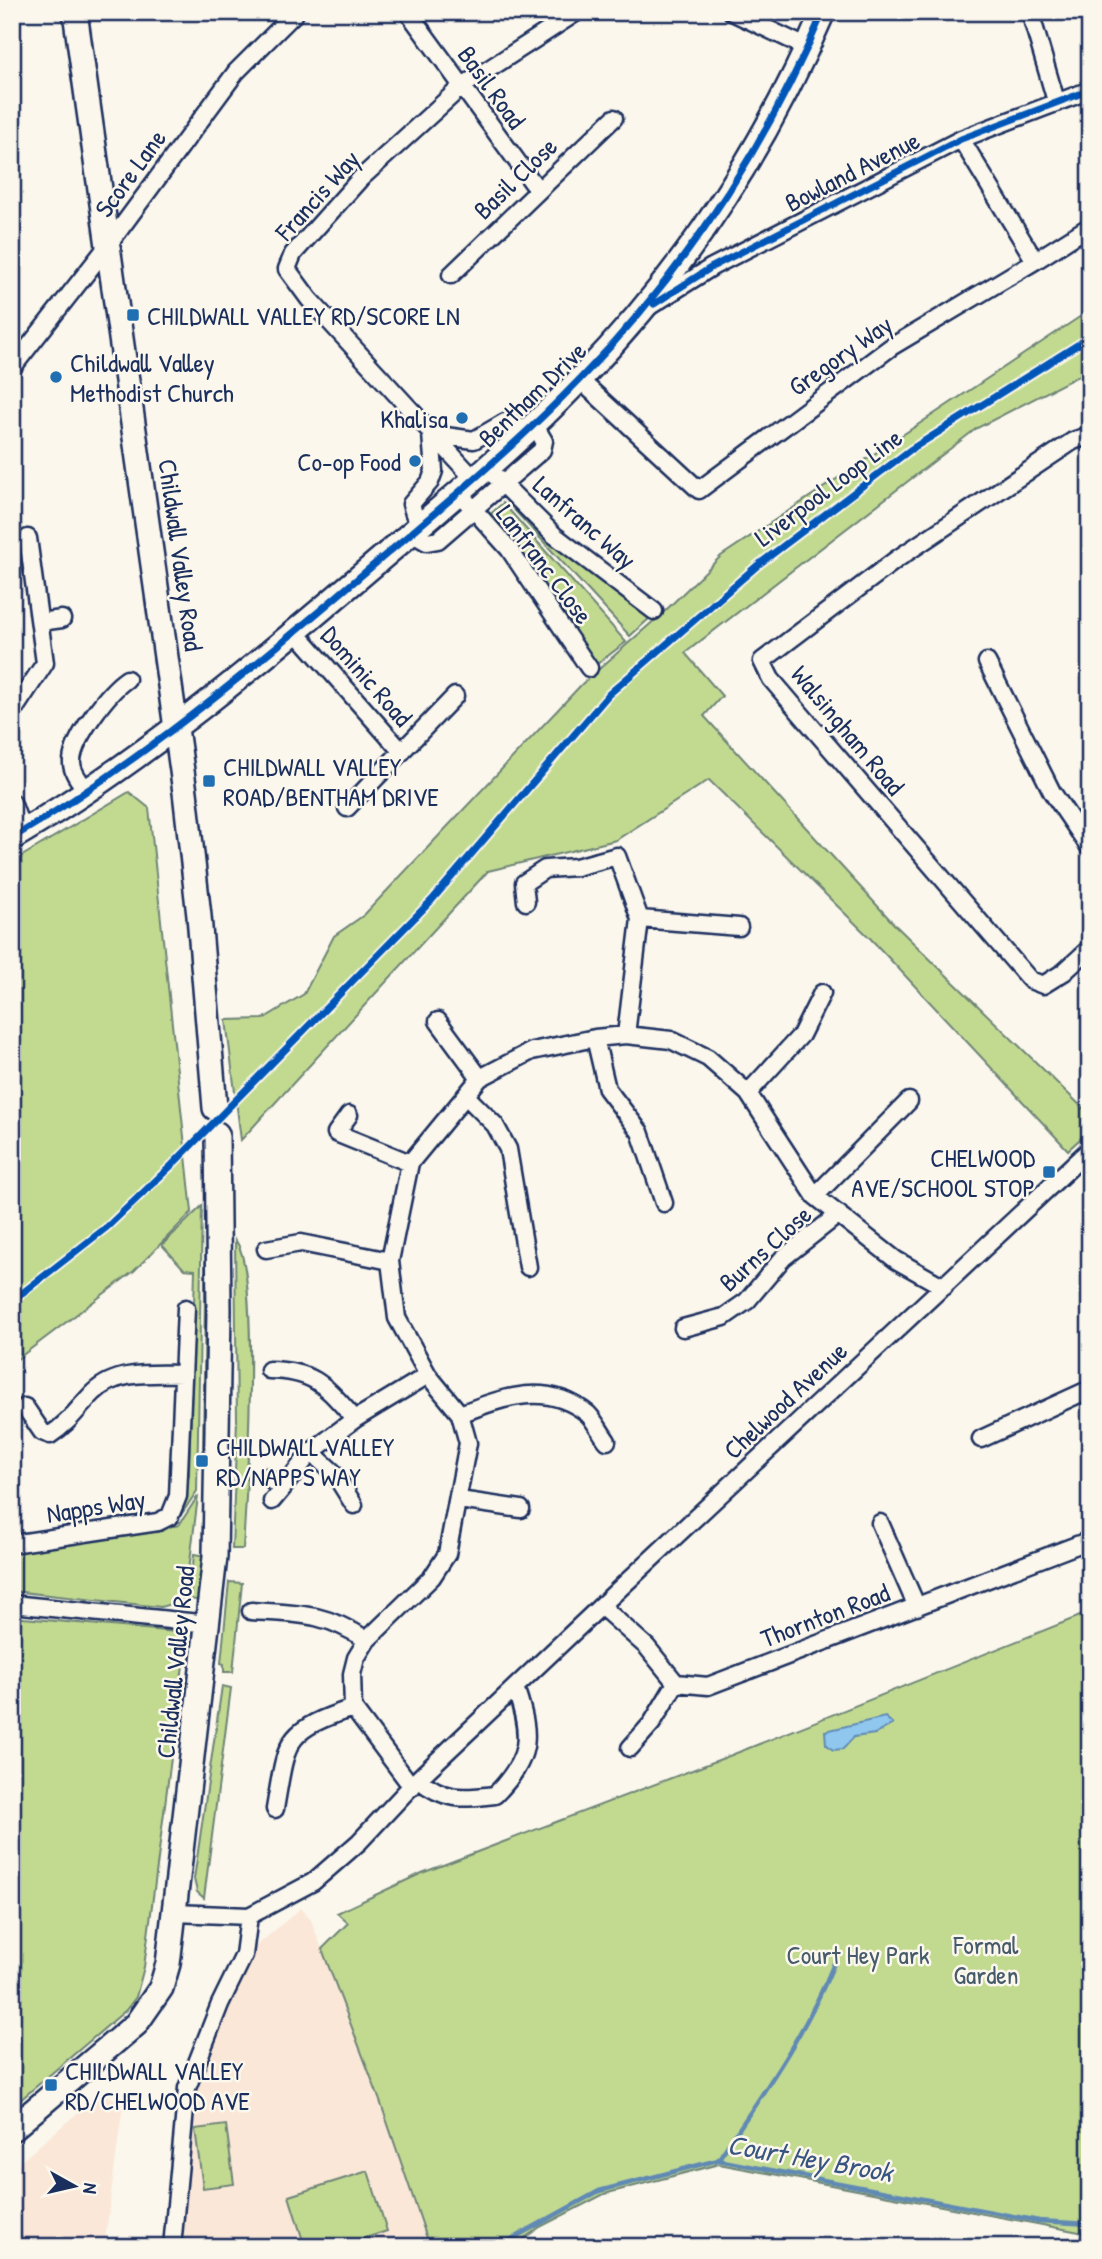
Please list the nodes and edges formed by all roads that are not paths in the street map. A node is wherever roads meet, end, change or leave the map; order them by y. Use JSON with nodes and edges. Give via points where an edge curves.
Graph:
{"nodes":[{"id":1,"x":75,"y":12,"type":"edge"},
{"id":2,"x":296,"y":12,"type":"edge"},
{"id":3,"x":408,"y":12,"type":"edge"},
{"id":4,"x":577,"y":12,"type":"edge"},
{"id":5,"x":732,"y":12,"type":"edge"},
{"id":6,"x":823,"y":12,"type":"edge"},
{"id":7,"x":1030,"y":12,"type":"edge"},
{"id":8,"x":807,"y":48,"type":"junction"},
{"id":9,"x":460,"y":87,"type":"junction"},
{"id":10,"x":1090,"y":90,"type":"edge"},
{"id":11,"x":1056,"y":101,"type":"junction"},
{"id":12,"x":614,"y":118,"type":"dead end"},
{"id":13,"x":961,"y":139,"type":"junction"},
{"id":14,"x":538,"y":190,"type":"junction"},
{"id":15,"x":1090,"y":226,"type":"edge"},
{"id":16,"x":106,"y":248,"type":"junction"},
{"id":17,"x":688,"y":252,"type":"junction"},
{"id":18,"x":1035,"y":261,"type":"junction"},
{"id":19,"x":712,"y":267,"type":"junction"},
{"id":20,"x":451,"y":275,"type":"dead end"},
{"id":21,"x":643,"y":310,"type":"junction"},
{"id":22,"x":12,"y":368,"type":"edge"},
{"id":23,"x":580,"y":380,"type":"junction"},
{"id":24,"x":529,"y":429,"type":"junction"},
{"id":25,"x":431,"y":434,"type":"junction"},
{"id":26,"x":1090,"y":435,"type":"edge"},
{"id":27,"x":504,"y":483,"type":"junction"},
{"id":28,"x":473,"y":487,"type":"junction"},
{"id":29,"x":417,"y":528,"type":"junction"},
{"id":30,"x":28,"y":538,"type":"dead end"},
{"id":31,"x":654,"y":611,"type":"dead end"},
{"id":32,"x":62,"y":619,"type":"dead end"},
{"id":33,"x":40,"y":622,"type":"junction"},
{"id":34,"x":296,"y":632,"type":"junction"},
{"id":35,"x":987,"y":662,"type":"dead end"},
{"id":36,"x":589,"y":668,"type":"dead end"},
{"id":37,"x":127,"y":679,"type":"dead end"},
{"id":38,"x":455,"y":696,"type":"dead end"},
{"id":39,"x":12,"y":713,"type":"edge"},
{"id":40,"x":176,"y":724,"type":"junction"},
{"id":41,"x":402,"y":752,"type":"junction"},
{"id":42,"x":86,"y":791,"type":"junction"},
{"id":43,"x":12,"y":802,"type":"edge"},
{"id":44,"x":347,"y":808,"type":"dead end"},
{"id":45,"x":18,"y":835,"type":"edge"},
{"id":46,"x":632,"y":848,"type":"dead end"},
{"id":47,"x":1090,"y":848,"type":"edge"},
{"id":48,"x":617,"y":856,"type":"junction"},
{"id":49,"x":526,"y":902,"type":"dead end"},
{"id":50,"x":640,"y":919,"type":"junction"},
{"id":51,"x":739,"y":927,"type":"dead end"},
{"id":52,"x":1090,"y":948,"type":"edge"},
{"id":53,"x":822,"y":993,"type":"dead end"},
{"id":54,"x":438,"y":1021,"type":"dead end"},
{"id":55,"x":626,"y":1035,"type":"junction"},
{"id":56,"x":595,"y":1038,"type":"junction"},
{"id":57,"x":480,"y":1077,"type":"junction"},
{"id":58,"x":748,"y":1093,"type":"junction"},
{"id":59,"x":466,"y":1096,"type":"junction"},
{"id":60,"x":909,"y":1101,"type":"dead end"},
{"id":61,"x":215,"y":1108,"type":"dead end"},
{"id":62,"x":349,"y":1115,"type":"dead end"},
{"id":63,"x":217,"y":1134,"type":"dead end"},
{"id":64,"x":1090,"y":1149,"type":"edge"},
{"id":65,"x":410,"y":1163,"type":"junction"},
{"id":66,"x":815,"y":1196,"type":"junction"},
{"id":67,"x":664,"y":1203,"type":"dead end"},
{"id":68,"x":839,"y":1214,"type":"junction"},
{"id":69,"x":266,"y":1250,"type":"dead end"},
{"id":70,"x":390,"y":1261,"type":"junction"},
{"id":71,"x":528,"y":1267,"type":"dead end"},
{"id":72,"x":944,"y":1287,"type":"junction"},
{"id":73,"x":186,"y":1308,"type":"dead end"},
{"id":74,"x":683,"y":1328,"type":"dead end"},
{"id":75,"x":269,"y":1370,"type":"dead end"},
{"id":76,"x":183,"y":1374,"type":"junction"},
{"id":77,"x":428,"y":1375,"type":"junction"},
{"id":78,"x":1090,"y":1389,"type":"edge"},
{"id":79,"x":24,"y":1408,"type":"dead end"},
{"id":80,"x":460,"y":1414,"type":"junction"},
{"id":81,"x":355,"y":1419,"type":"junction"},
{"id":82,"x":981,"y":1439,"type":"dead end"},
{"id":83,"x":607,"y":1441,"type":"dead end"},
{"id":84,"x":310,"y":1452,"type":"junction"},
{"id":85,"x":267,"y":1476,"type":"dead end"},
{"id":86,"x":458,"y":1500,"type":"junction"},
{"id":87,"x":354,"y":1505,"type":"dead end"},
{"id":88,"x":521,"y":1509,"type":"dead end"},
{"id":89,"x":880,"y":1523,"type":"dead end"},
{"id":90,"x":1090,"y":1540,"type":"edge"},
{"id":91,"x":12,"y":1545,"type":"edge"},
{"id":92,"x":12,"y":1604,"type":"edge"},
{"id":93,"x":601,"y":1606,"type":"junction"},
{"id":94,"x":917,"y":1606,"type":"junction"},
{"id":95,"x":251,"y":1611,"type":"dead end"},
{"id":96,"x":209,"y":1624,"type":"junction"},
{"id":97,"x":367,"y":1640,"type":"junction"},
{"id":98,"x":676,"y":1683,"type":"junction"},
{"id":99,"x":516,"y":1689,"type":"junction"},
{"id":100,"x":353,"y":1709,"type":"junction"},
{"id":101,"x":630,"y":1748,"type":"dead end"},
{"id":102,"x":415,"y":1783,"type":"junction"},
{"id":103,"x":275,"y":1809,"type":"dead end"},
{"id":104,"x":175,"y":1913,"type":"junction"},
{"id":105,"x":248,"y":1916,"type":"junction"},
{"id":106,"x":12,"y":2129,"type":"edge"},
{"id":107,"x":172,"y":2247,"type":"edge"}],
"edges":[{"from":1,"to":16,"type":"main road","name":"Childwall Valley Road"},
{"from":2,"to":16,"type":"street","name":"Score Lane","via":[[236,72]]},
{"from":3,"to":9,"type":"street","name":"Basil Road"},
{"from":4,"to":9,"type":"street","name":"Francis Way"},
{"from":5,"to":8,"type":"street"},
{"from":6,"to":8,"type":"main road","name":"Bentham Drive"},
{"from":7,"to":11,"type":"street"},
{"from":8,"to":17,"type":"main road","name":"Bentham Drive","via":[[744,167]]},
{"from":9,"to":14,"type":"street","name":"Basil Road"},
{"from":9,"to":25,"type":"street","name":"Francis Way","via":[[360,179],[293,254],[287,269]]},
{"from":10,"to":11,"type":"street","name":"Bowland Avenue"},
{"from":11,"to":13,"type":"street","name":"Bowland Avenue"},
{"from":12,"to":14,"type":"street","name":"Basil Close"},
{"from":13,"to":18,"type":"street"},
{"from":13,"to":19,"type":"street","name":"Bowland Avenue"},
{"from":14,"to":20,"type":"street","name":"Basil Close"},
{"from":15,"to":18,"type":"street"},
{"from":16,"to":22,"type":"street","name":"Score Lane"},
{"from":16,"to":40,"type":"main road","name":"Childwall Valley Road"},
{"from":17,"to":19,"type":"street","via":[[695,262]]},
{"from":17,"to":21,"type":"main road","name":"Bentham Drive"},
{"from":18,"to":23,"type":"street","name":"Gregory Way","via":[[891,346],[699,490]]},
{"from":19,"to":21,"type":"street","name":"Bowland Avenue"},
{"from":21,"to":23,"type":"main road","name":"Bentham Drive"},
{"from":23,"to":24,"type":"main road","name":"Bentham Drive"},
{"from":24,"to":25,"type":"street","via":[[505,422],[474,440]]},
{"from":24,"to":27,"type":"street","via":[[543,446]]},
{"from":24,"to":28,"type":"main road","name":"Bentham Drive"},
{"from":25,"to":28,"type":"street","name":"Francis Way"},
{"from":25,"to":29,"type":"street","via":[[434,471],[411,504]]},
{"from":26,"to":52,"type":"street","name":"Walsingham Road","via":[[1073,441],[897,559],[762,661],[771,678],[1030,980],[1043,985]]},
{"from":27,"to":28,"type":"street","name":"Lanfranc Way"},
{"from":27,"to":28,"type":"street"},
{"from":27,"to":31,"type":"street","name":"Lanfranc Way","via":[[554,535]]},
{"from":28,"to":29,"type":"main road","name":"Bentham Drive"},
{"from":28,"to":36,"type":"street","name":"Lanfranc Close"},
{"from":29,"to":34,"type":"main road","name":"Bentham Drive"},
{"from":30,"to":33,"type":"street"},
{"from":32,"to":33,"type":"street"},
{"from":33,"to":39,"type":"street","via":[[44,667]]},
{"from":34,"to":40,"type":"main road","name":"Bentham Drive"},
{"from":34,"to":41,"type":"street","name":"Dominic Road"},
{"from":35,"to":47,"type":"street","via":[[1052,792]]},
{"from":37,"to":42,"type":"street","via":[[107,696],[74,754],[73,767]]},
{"from":38,"to":41,"type":"street"},
{"from":40,"to":42,"type":"main road","name":"Bentham Drive"},
{"from":40,"to":61,"type":"main road","name":"Childwall Valley Road"},
{"from":41,"to":44,"type":"street"},
{"from":42,"to":45,"type":"main road","name":"Bentham Drive"},
{"from":43,"to":45,"type":"street"},
{"from":46,"to":48,"type":"street"},
{"from":48,"to":49,"type":"street","via":[[576,867],[545,869],[524,883]]},
{"from":48,"to":50,"type":"street"},
{"from":50,"to":51,"type":"street"},
{"from":50,"to":55,"type":"street"},
{"from":53,"to":58,"type":"street","via":[[801,1035]]},
{"from":54,"to":57,"type":"street"},
{"from":55,"to":56,"type":"street"},
{"from":55,"to":58,"type":"street","via":[[671,1040],[708,1058]]},
{"from":56,"to":57,"type":"street","via":[[532,1051]]},
{"from":56,"to":67,"type":"street","via":[[607,1089],[640,1132]]},
{"from":57,"to":59,"type":"street"},
{"from":58,"to":66,"type":"street"},
{"from":59,"to":65,"type":"street"},
{"from":59,"to":71,"type":"street","via":[[495,1125],[508,1149]]},
{"from":60,"to":66,"type":"street"},
{"from":62,"to":65,"type":"street","via":[[336,1133]]},
{"from":63,"to":96,"type":"main road","name":"Childwall Valley Road","via":[[216,1530]]},
{"from":64,"to":72,"type":"street","name":"Chelwood Avenue"},
{"from":65,"to":70,"type":"street"},
{"from":66,"to":68,"type":"street"},
{"from":68,"to":72,"type":"street","via":[[897,1260]]},
{"from":68,"to":74,"type":"street","name":"Burns Close","via":[[783,1258],[747,1301],[724,1317]]},
{"from":69,"to":70,"type":"street","via":[[301,1242]]},
{"from":70,"to":77,"type":"street","via":[[397,1318]]},
{"from":72,"to":93,"type":"street","name":"Chelwood Avenue"},
{"from":73,"to":76,"type":"street","name":"Napps Way"},
{"from":75,"to":81,"type":"street","via":[[306,1373]]},
{"from":76,"to":79,"type":"street","via":[[108,1381],[65,1426],[50,1435],[42,1432]]},
{"from":76,"to":91,"type":"street","name":"Napps Way","via":[[178,1496],[170,1516],[158,1522]]},
{"from":77,"to":80,"type":"street"},
{"from":77,"to":81,"type":"street"},
{"from":78,"to":82,"type":"street"},
{"from":80,"to":83,"type":"street","via":[[507,1396],[554,1395],[589,1415]]},
{"from":80,"to":86,"type":"street","via":[[468,1443]]},
{"from":81,"to":84,"type":"street"},
{"from":84,"to":85,"type":"street","via":[[277,1495]]},
{"from":84,"to":87,"type":"street","via":[[334,1473]]},
{"from":86,"to":88,"type":"street"},
{"from":86,"to":97,"type":"street","via":[[447,1554],[432,1577]]},
{"from":89,"to":94,"type":"street"},
{"from":90,"to":94,"type":"street","name":"Thornton Road"},
{"from":92,"to":96,"type":"street"},
{"from":93,"to":98,"type":"street","via":[[647,1647]]},
{"from":93,"to":99,"type":"street","name":"Chelwood Avenue"},
{"from":94,"to":98,"type":"street","name":"Thornton Road","via":[[708,1686]]},
{"from":95,"to":97,"type":"street","via":[[317,1616]]},
{"from":96,"to":104,"type":"main road","name":"Childwall Valley Road"},
{"from":97,"to":100,"type":"street","via":[[352,1674]]},
{"from":98,"to":101,"type":"street","via":[[652,1723]]},
{"from":99,"to":102,"type":"street","name":"Chelwood Avenue"},
{"from":99,"to":102,"type":"street","via":[[527,1747],[514,1776],[495,1796],[464,1799],[436,1794]]},
{"from":100,"to":102,"type":"street"},
{"from":100,"to":103,"type":"street","via":[[313,1721],[297,1733],[286,1756]]},
{"from":102,"to":105,"type":"street","name":"Chelwood Avenue","via":[[313,1882]]},
{"from":104,"to":105,"type":"street","name":"Chelwood Avenue"},
{"from":104,"to":106,"type":"main road","name":"Childwall Valley Road","via":[[168,1964],[152,2005],[136,2024]]},
{"from":105,"to":107,"type":"street","via":[[244,1955],[187,2088]]}]}
